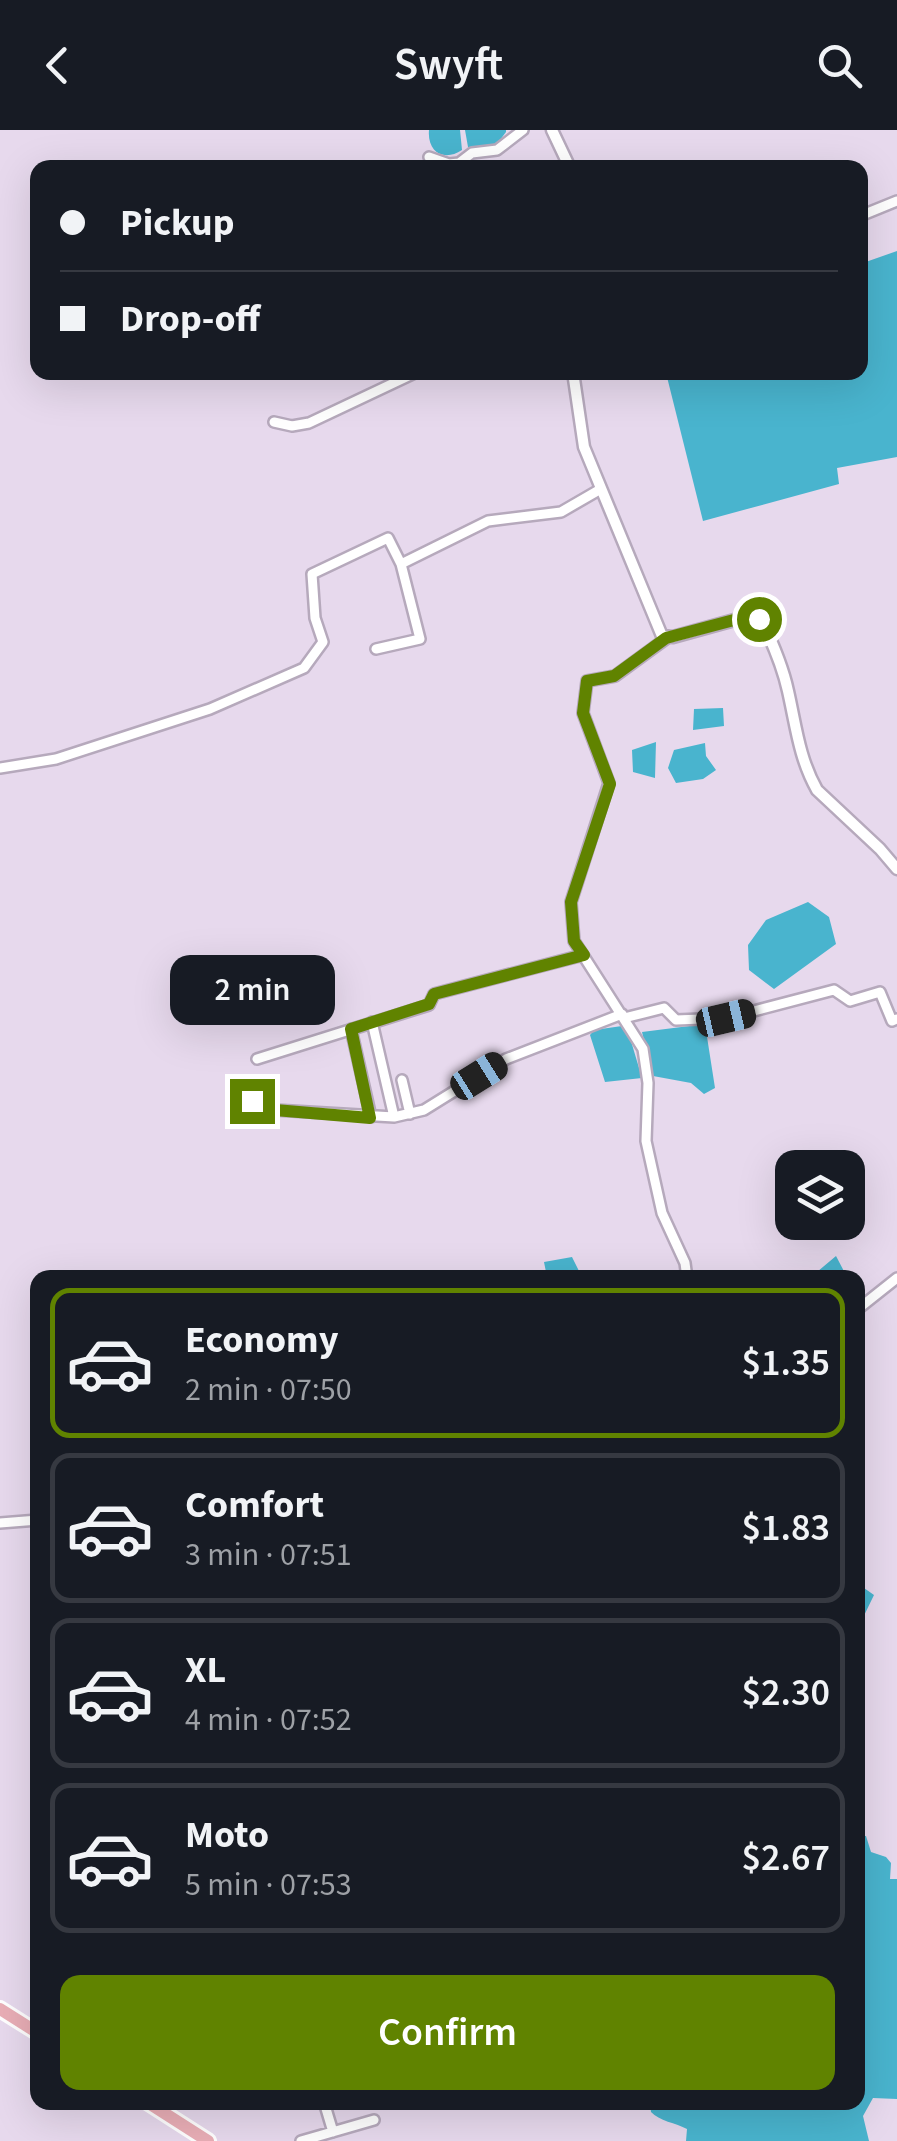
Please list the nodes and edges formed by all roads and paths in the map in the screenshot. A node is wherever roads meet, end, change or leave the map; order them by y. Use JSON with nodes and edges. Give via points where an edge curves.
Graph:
{"nodes":[{"id":1,"x":523,"y":130,"type":"edge"},
{"id":2,"x":552,"y":130,"type":"edge"},
{"id":3,"x":429,"y":156,"type":"dead end"},
{"id":4,"x":439,"y":160,"type":"edge"},
{"id":5,"x":463,"y":160,"type":"edge"},
{"id":6,"x":566,"y":160,"type":"edge"},
{"id":7,"x":897,"y":201,"type":"edge"},
{"id":8,"x":868,"y":213,"type":"edge"},
{"id":9,"x":400,"y":380,"type":"edge"},
{"id":10,"x":574,"y":380,"type":"edge"},
{"id":11,"x":274,"y":422,"type":"dead end"},
{"id":12,"x":599,"y":490,"type":"junction"},
{"id":13,"x":401,"y":564,"type":"junction"},
{"id":14,"x":666,"y":638,"type":"junction"},
{"id":15,"x":376,"y":650,"type":"dead end"},
{"id":16,"x":0,"y":768,"type":"edge"},
{"id":17,"x":897,"y":869,"type":"edge"},
{"id":18,"x":584,"y":955,"type":"junction"},
{"id":19,"x":623,"y":1016,"type":"junction"},
{"id":20,"x":897,"y":1019,"type":"edge"},
{"id":21,"x":372,"y":1022,"type":"junction"},
{"id":22,"x":351,"y":1029,"type":"junction"},
{"id":23,"x":256,"y":1059,"type":"dead end"},
{"id":24,"x":402,"y":1080,"type":"dead end"},
{"id":25,"x":252,"y":1101,"type":"dead end"},
{"id":26,"x":410,"y":1114,"type":"junction"},
{"id":27,"x":370,"y":1118,"type":"junction"},
{"id":28,"x":394,"y":1118,"type":"junction"},
{"id":29,"x":686,"y":1270,"type":"edge"},
{"id":30,"x":897,"y":1278,"type":"edge"},
{"id":31,"x":865,"y":1303,"type":"edge"},
{"id":32,"x":30,"y":1521,"type":"edge"},
{"id":33,"x":0,"y":1523,"type":"edge"},
{"id":34,"x":0,"y":2009,"type":"edge"},
{"id":35,"x":30,"y":2028,"type":"edge"},
{"id":36,"x":160,"y":2110,"type":"edge"},
{"id":37,"x":326,"y":2110,"type":"edge"},
{"id":38,"x":374,"y":2120,"type":"dead end"},
{"id":39,"x":333,"y":2132,"type":"junction"},
{"id":40,"x":208,"y":2141,"type":"edge"},
{"id":41,"x":301,"y":2141,"type":"edge"}],
"edges":[{"from":1,"to":5,"type":"street","via":[[497,150]]},
{"from":2,"to":6,"type":"street"},
{"from":3,"to":4,"type":"street"},
{"from":7,"to":8,"type":"street"},
{"from":9,"to":11,"type":"street","via":[[309,423]]},
{"from":10,"to":12,"type":"street","via":[[580,431]]},
{"from":12,"to":13,"type":"street","via":[[562,512],[488,521]]},
{"from":12,"to":14,"type":"street"},
{"from":13,"to":15,"type":"street","via":[[420,639]]},
{"from":13,"to":16,"type":"street","via":[[388,538],[312,574],[322,642],[304,668],[210,708],[56,759]]},
{"from":14,"to":17,"type":"street","via":[[749,616],[763,623],[812,781]]},
{"from":14,"to":18,"type":"street","via":[[614,676],[587,681],[583,713],[610,784],[571,902],[574,941]]},
{"from":18,"to":19,"type":"street"},
{"from":18,"to":21,"type":"street","via":[[434,994],[429,1004]]},
{"from":19,"to":20,"type":"street","via":[[664,1008],[676,1020],[726,1018],[834,990],[850,1001],[880,992],[892,1021]]},
{"from":19,"to":26,"type":"street","via":[[506,1058]]},
{"from":19,"to":29,"type":"street","via":[[643,1049],[646,1141],[662,1213]]},
{"from":21,"to":22,"type":"street"},
{"from":21,"to":28,"type":"street"},
{"from":22,"to":23,"type":"street"},
{"from":22,"to":27,"type":"street"},
{"from":24,"to":26,"type":"street"},
{"from":25,"to":27,"type":"street","via":[[275,1110]]},
{"from":26,"to":28,"type":"street"},
{"from":27,"to":28,"type":"street"},
{"from":30,"to":31,"type":"street"},
{"from":32,"to":33,"type":"street"},
{"from":34,"to":35,"type":"main road"},
{"from":36,"to":40,"type":"main road"},
{"from":37,"to":39,"type":"street"},
{"from":38,"to":39,"type":"street"},
{"from":39,"to":41,"type":"street"}]}
